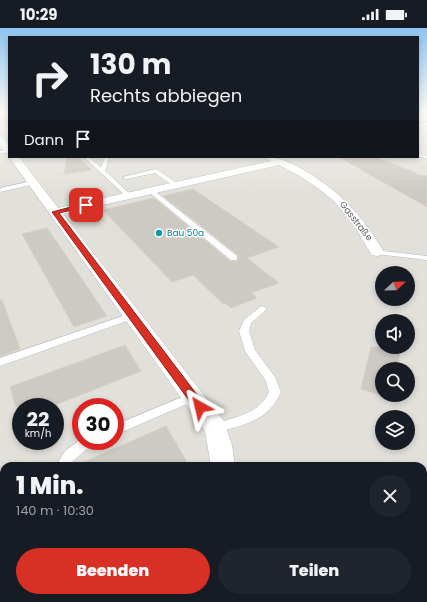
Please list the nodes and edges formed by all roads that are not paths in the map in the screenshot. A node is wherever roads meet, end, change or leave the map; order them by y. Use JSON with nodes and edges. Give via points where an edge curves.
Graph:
{"nodes":[{"id":1,"x":0,"y":139,"type":"edge"},
{"id":2,"x":8,"y":150,"type":"edge"},
{"id":3,"x":15,"y":158,"type":"edge"},
{"id":4,"x":87,"y":158,"type":"edge"},
{"id":5,"x":107,"y":158,"type":"edge"},
{"id":6,"x":275,"y":159,"type":"edge"},
{"id":7,"x":102,"y":172,"type":"junction"},
{"id":8,"x":126,"y":177,"type":"dead end"},
{"id":9,"x":33,"y":183,"type":"junction"},
{"id":10,"x":176,"y":185,"type":"junction"},
{"id":11,"x":0,"y":190,"type":"edge"},
{"id":12,"x":151,"y":191,"type":"junction"},
{"id":13,"x":129,"y":196,"type":"junction"},
{"id":14,"x":55,"y":212,"type":"junction"},
{"id":15,"x":377,"y":252,"type":"joint"},
{"id":16,"x":234,"y":258,"type":"dead end"},
{"id":17,"x":427,"y":258,"type":"edge"},
{"id":18,"x":263,"y":309,"type":"dead end"},
{"id":19,"x":132,"y":316,"type":"junction"},
{"id":20,"x":0,"y":362,"type":"edge"},
{"id":21,"x":192,"y":397,"type":"junction"},
{"id":22,"x":124,"y":426,"type":"edge"},
{"id":23,"x":216,"y":428,"type":"junction"},
{"id":24,"x":77,"y":450,"type":"edge"},
{"id":25,"x":64,"y":462,"type":"edge"},
{"id":26,"x":222,"y":462,"type":"edge"}],
"edges":[{"from":1,"to":2,"type":"street"},
{"from":3,"to":9,"type":"street"},
{"from":4,"to":7,"type":"lane"},
{"from":5,"to":7,"type":"lane"},
{"from":6,"to":10,"type":"street"},
{"from":6,"to":15,"type":"street","name":"Gasstraße","via":[[334,194],[362,226]]},
{"from":7,"to":13,"type":"lane"},
{"from":8,"to":10,"type":"lane","via":[[156,171]]},
{"from":9,"to":11,"type":"lane"},
{"from":9,"to":14,"type":"street"},
{"from":10,"to":12,"type":"street"},
{"from":12,"to":13,"type":"street"},
{"from":12,"to":16,"type":"lane"},
{"from":13,"to":14,"type":"street"},
{"from":14,"to":19,"type":"street"},
{"from":15,"to":17,"type":"lane"},
{"from":18,"to":23,"type":"lane","via":[[247,322],[244,331],[250,351],[271,380],[275,392],[271,401],[253,417]]},
{"from":19,"to":20,"type":"lane"},
{"from":19,"to":21,"type":"street"},
{"from":21,"to":22,"type":"lane"},
{"from":21,"to":23,"type":"street"},
{"from":23,"to":26,"type":"street"},
{"from":24,"to":25,"type":"lane"}]}
